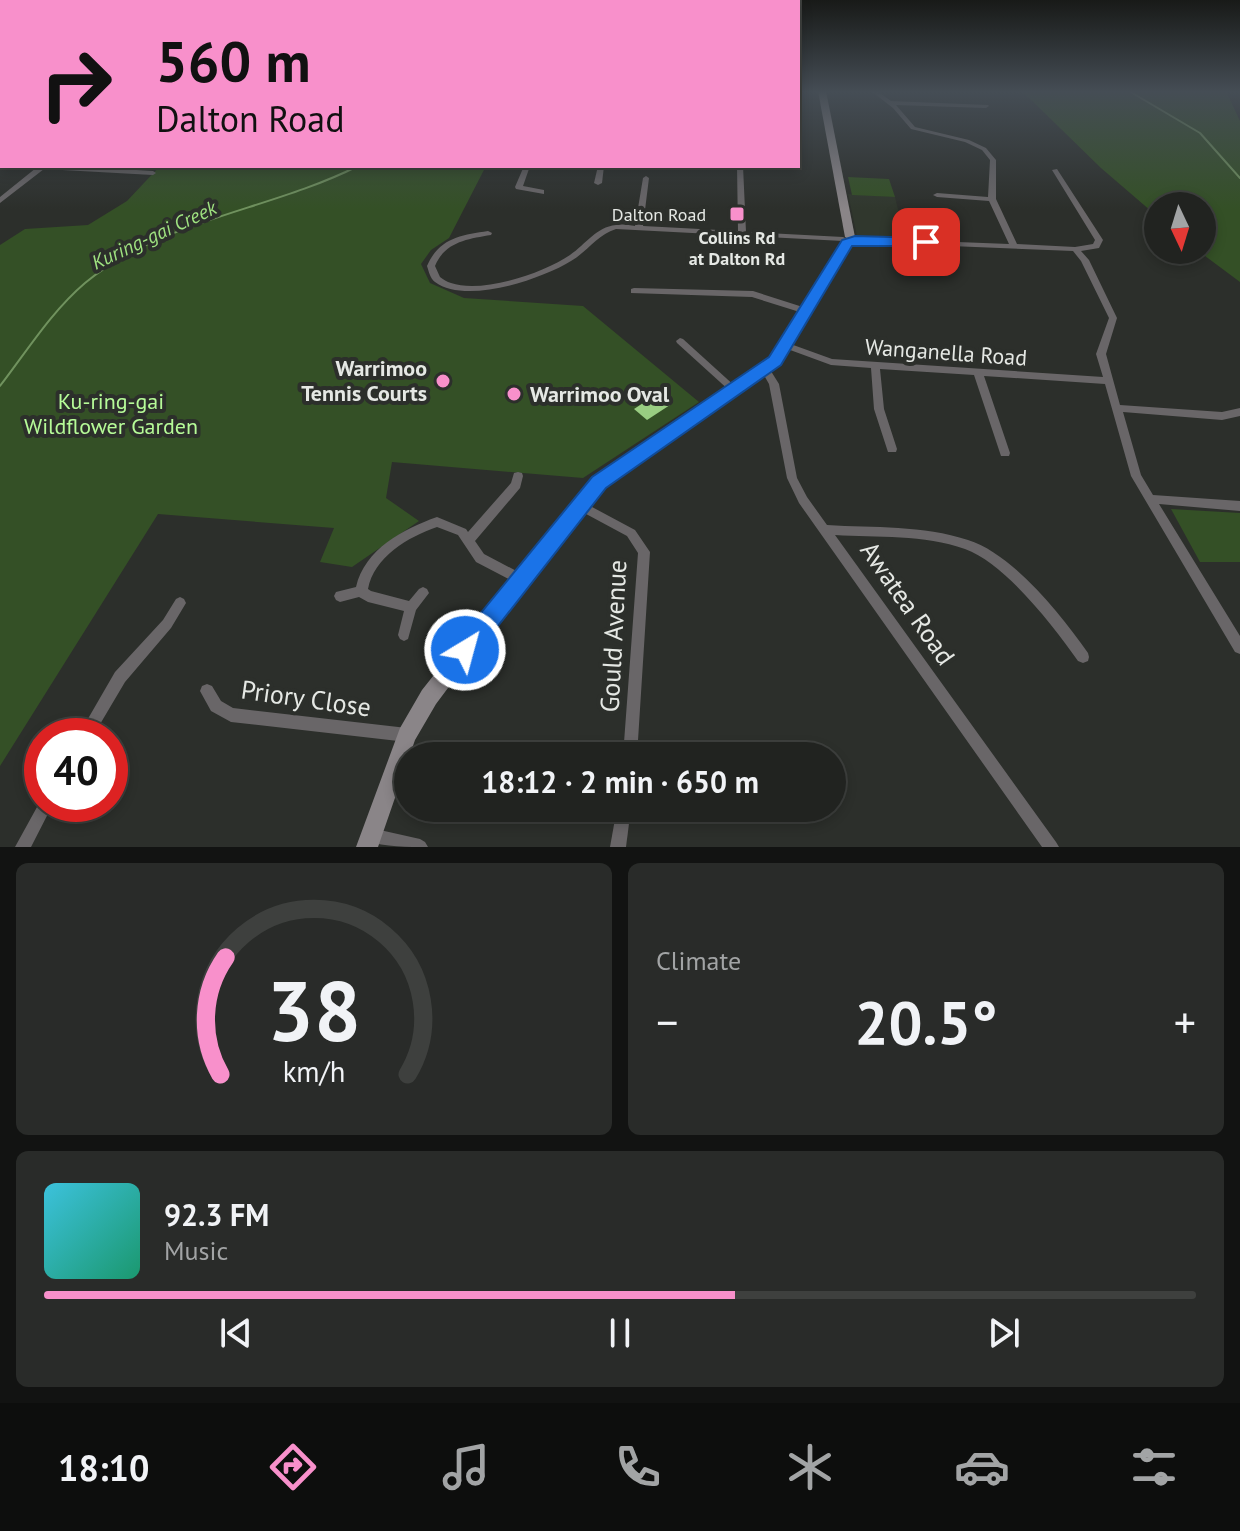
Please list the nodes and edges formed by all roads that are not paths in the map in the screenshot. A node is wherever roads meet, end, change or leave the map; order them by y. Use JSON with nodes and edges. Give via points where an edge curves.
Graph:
{"nodes":[{"id":1,"x":829,"y":131,"type":"edge"},
{"id":2,"x":921,"y":131,"type":"joint"},
{"id":3,"x":912,"y":137,"type":"dead end"},
{"id":4,"x":41,"y":168,"type":"edge"},
{"id":5,"x":60,"y":168,"type":"edge"},
{"id":6,"x":526,"y":168,"type":"edge"},
{"id":7,"x":601,"y":168,"type":"edge"},
{"id":8,"x":740,"y":168,"type":"edge"},
{"id":9,"x":1055,"y":170,"type":"dead end"},
{"id":10,"x":153,"y":173,"type":"dead end"},
{"id":11,"x":646,"y":178,"type":"dead end"},
{"id":12,"x":598,"y":183,"type":"dead end"},
{"id":13,"x":541,"y":192,"type":"dead end"},
{"id":14,"x":937,"y":195,"type":"dead end"},
{"id":15,"x":992,"y":199,"type":"junction"},
{"id":16,"x":0,"y":201,"type":"edge"},
{"id":17,"x":639,"y":226,"type":"junction"},
{"id":18,"x":742,"y":232,"type":"junction"},
{"id":19,"x":488,"y":233,"type":"dead end"},
{"id":20,"x":849,"y":240,"type":"junction"},
{"id":21,"x":1014,"y":246,"type":"junction"},
{"id":22,"x":1075,"y":249,"type":"junction"},
{"id":23,"x":634,"y":291,"type":"dead end"},
{"id":24,"x":806,"y":311,"type":"junction"},
{"id":25,"x":680,"y":341,"type":"dead end"},
{"id":26,"x":785,"y":345,"type":"junction"},
{"id":27,"x":875,"y":365,"type":"junction"},
{"id":28,"x":766,"y":370,"type":"junction"},
{"id":29,"x":978,"y":372,"type":"junction"},
{"id":30,"x":1108,"y":381,"type":"junction"},
{"id":31,"x":734,"y":390,"type":"junction"},
{"id":32,"x":1116,"y":408,"type":"junction"},
{"id":33,"x":1240,"y":412,"type":"edge"},
{"id":34,"x":892,"y":449,"type":"dead end"},
{"id":35,"x":1005,"y":453,"type":"dead end"},
{"id":36,"x":518,"y":476,"type":"dead end"},
{"id":37,"x":1150,"y":499,"type":"junction"},
{"id":38,"x":579,"y":505,"type":"junction"},
{"id":39,"x":1240,"y":506,"type":"edge"},
{"id":40,"x":826,"y":530,"type":"junction"},
{"id":41,"x":469,"y":539,"type":"junction"},
{"id":42,"x":520,"y":579,"type":"junction"},
{"id":43,"x":361,"y":591,"type":"junction"},
{"id":44,"x":423,"y":593,"type":"dead end"},
{"id":45,"x":340,"y":596,"type":"dead end"},
{"id":46,"x":180,"y":603,"type":"dead end"},
{"id":47,"x":411,"y":607,"type":"junction"},
{"id":48,"x":404,"y":635,"type":"dead end"},
{"id":49,"x":1240,"y":648,"type":"edge"},
{"id":50,"x":1083,"y":657,"type":"dead end"},
{"id":51,"x":207,"y":691,"type":"dead end"},
{"id":52,"x":96,"y":718,"type":"edge"},
{"id":53,"x":407,"y":735,"type":"junction"},
{"id":54,"x":631,"y":742,"type":"edge"},
{"id":55,"x":36,"y":822,"type":"edge"},
{"id":56,"x":622,"y":822,"type":"edge"},
{"id":57,"x":369,"y":842,"type":"edge"},
{"id":58,"x":23,"y":847,"type":"edge"},
{"id":59,"x":420,"y":847,"type":"edge"},
{"id":60,"x":618,"y":847,"type":"edge"},
{"id":61,"x":1051,"y":847,"type":"edge"}],
"edges":[{"from":1,"to":20,"type":"street"},
{"from":2,"to":3,"type":"street"},
{"from":2,"to":15,"type":"street","via":[[984,149],[993,160]]},
{"from":4,"to":16,"type":"street"},
{"from":5,"to":10,"type":"street"},
{"from":6,"to":13,"type":"street","via":[[519,187]]},
{"from":7,"to":12,"type":"street"},
{"from":8,"to":18,"type":"street"},
{"from":9,"to":22,"type":"street","via":[[1099,240],[1096,246]]},
{"from":11,"to":17,"type":"street"},
{"from":14,"to":15,"type":"street"},
{"from":15,"to":21,"type":"street"},
{"from":17,"to":18,"type":"street","name":"Dalton Road"},
{"from":17,"to":19,"type":"street","name":"Dalton Road","via":[[601,230],[570,259],[489,289],[463,290],[436,279],[431,266],[437,252],[457,239]]},
{"from":18,"to":20,"type":"street","name":"Dalton Road"},
{"from":20,"to":21,"type":"street","name":"Dalton Road"},
{"from":20,"to":24,"type":"street"},
{"from":21,"to":22,"type":"street","name":"Dalton Road"},
{"from":22,"to":30,"type":"street","via":[[1113,318],[1102,346]]},
{"from":23,"to":24,"type":"street","via":[[753,294]]},
{"from":24,"to":26,"type":"street"},
{"from":25,"to":31,"type":"street"},
{"from":26,"to":27,"type":"street","name":"Wanganella Road","via":[[831,362]]},
{"from":26,"to":28,"type":"street"},
{"from":27,"to":29,"type":"street","name":"Wanganella Road"},
{"from":27,"to":34,"type":"street","via":[[879,409]]},
{"from":28,"to":31,"type":"street"},
{"from":28,"to":40,"type":"street","name":"Awatea Road","via":[[774,384],[792,478]]},
{"from":29,"to":30,"type":"street","name":"Wanganella Road"},
{"from":29,"to":35,"type":"street"},
{"from":30,"to":32,"type":"street"},
{"from":31,"to":38,"type":"street","via":[[599,483]]},
{"from":32,"to":33,"type":"street","via":[[1222,416]]},
{"from":32,"to":37,"type":"street","via":[[1136,476]]},
{"from":36,"to":41,"type":"street"},
{"from":37,"to":39,"type":"street"},
{"from":37,"to":49,"type":"street"},
{"from":38,"to":42,"type":"street"},
{"from":38,"to":54,"type":"street","name":"Gould Avenue","via":[[631,533],[644,552]]},
{"from":40,"to":50,"type":"street","via":[[972,546],[999,564],[1065,629]]},
{"from":40,"to":61,"type":"street","name":"Awatea Road"},
{"from":41,"to":42,"type":"street","via":[[480,558]]},
{"from":41,"to":43,"type":"street","via":[[449,525],[424,526],[372,562]]},
{"from":42,"to":53,"type":"street","via":[[429,697]]},
{"from":43,"to":45,"type":"street"},
{"from":43,"to":47,"type":"street"},
{"from":44,"to":47,"type":"street"},
{"from":46,"to":52,"type":"street","via":[[120,677]]},
{"from":47,"to":48,"type":"street"},
{"from":51,"to":53,"type":"street","name":"Priory Close","via":[[216,706],[231,715]]},
{"from":53,"to":57,"type":"street"},
{"from":55,"to":58,"type":"street"},
{"from":56,"to":60,"type":"street"},
{"from":57,"to":59,"type":"street"}]}
